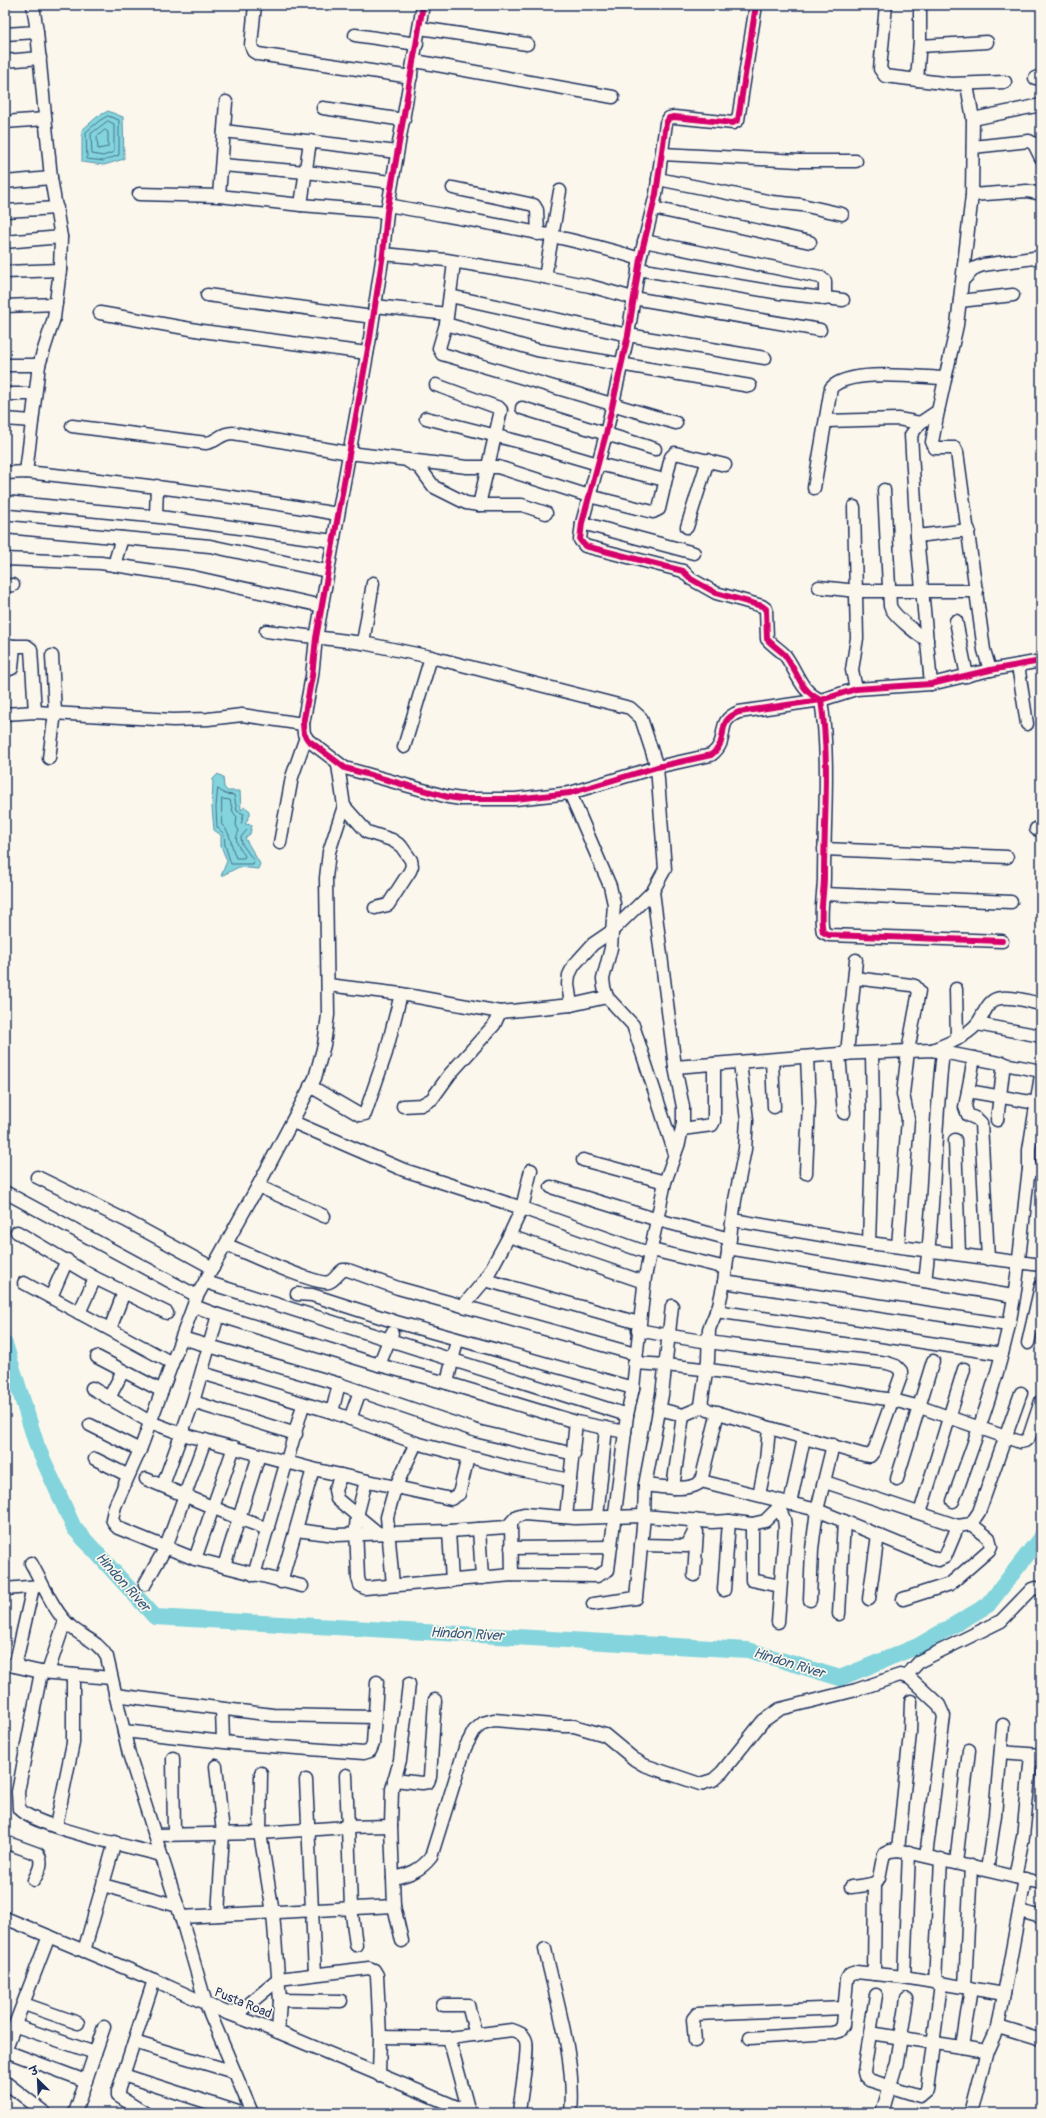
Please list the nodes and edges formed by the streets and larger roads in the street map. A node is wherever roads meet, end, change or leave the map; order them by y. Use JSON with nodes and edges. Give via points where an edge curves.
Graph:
{"nodes":[{"id":1,"x":33,"y":5,"type":"edge"},
{"id":2,"x":255,"y":5,"type":"edge"},
{"id":3,"x":424,"y":5,"type":"edge"},
{"id":4,"x":756,"y":5,"type":"edge"},
{"id":5,"x":886,"y":5,"type":"edge"},
{"id":6,"x":920,"y":5,"type":"edge"},
{"id":7,"x":420,"y":28,"type":"junction"},
{"id":8,"x":37,"y":32,"type":"junction"},
{"id":9,"x":5,"y":34,"type":"edge"},
{"id":10,"x":355,"y":36,"type":"dead end"},
{"id":11,"x":987,"y":42,"type":"dead end"},
{"id":12,"x":417,"y":44,"type":"junction"},
{"id":13,"x":527,"y":44,"type":"dead end"},
{"id":14,"x":920,"y":46,"type":"junction"},
{"id":15,"x":40,"y":58,"type":"junction"},
{"id":16,"x":5,"y":61,"type":"edge"},
{"id":17,"x":415,"y":61,"type":"junction"},
{"id":18,"x":411,"y":77,"type":"junction"},
{"id":19,"x":917,"y":80,"type":"junction"},
{"id":20,"x":1005,"y":82,"type":"dead end"},
{"id":21,"x":967,"y":84,"type":"junction"},
{"id":22,"x":613,"y":97,"type":"dead end"},
{"id":23,"x":226,"y":102,"type":"dead end"},
{"id":24,"x":1041,"y":105,"type":"edge"},
{"id":25,"x":323,"y":108,"type":"dead end"},
{"id":26,"x":45,"y":119,"type":"junction"},
{"id":27,"x":973,"y":119,"type":"junction"},
{"id":28,"x":404,"y":120,"type":"junction"},
{"id":29,"x":5,"y":122,"type":"edge"},
{"id":30,"x":224,"y":131,"type":"junction"},
{"id":31,"x":310,"y":141,"type":"junction"},
{"id":32,"x":973,"y":147,"type":"junction"},
{"id":33,"x":397,"y":152,"type":"junction"},
{"id":34,"x":662,"y":154,"type":"junction"},
{"id":35,"x":1041,"y":158,"type":"edge"},
{"id":36,"x":856,"y":161,"type":"dead end"},
{"id":37,"x":222,"y":165,"type":"junction"},
{"id":38,"x":306,"y":172,"type":"junction"},
{"id":39,"x":52,"y":178,"type":"junction"},
{"id":40,"x":658,"y":179,"type":"junction"},
{"id":41,"x":5,"y":182,"type":"edge"},
{"id":42,"x":391,"y":182,"type":"junction"},
{"id":43,"x":453,"y":188,"type":"dead end"},
{"id":44,"x":560,"y":191,"type":"dead end"},
{"id":45,"x":139,"y":194,"type":"dead end"},
{"id":46,"x":1041,"y":194,"type":"edge"},
{"id":47,"x":972,"y":195,"type":"junction"},
{"id":48,"x":219,"y":196,"type":"junction"},
{"id":49,"x":301,"y":205,"type":"junction"},
{"id":50,"x":57,"y":208,"type":"junction"},
{"id":51,"x":387,"y":208,"type":"junction"},
{"id":52,"x":653,"y":208,"type":"junction"},
{"id":53,"x":5,"y":211,"type":"edge"},
{"id":54,"x":842,"y":214,"type":"dead end"},
{"id":55,"x":538,"y":234,"type":"junction"},
{"id":56,"x":61,"y":237,"type":"junction"},
{"id":57,"x":553,"y":237,"type":"junction"},
{"id":58,"x":644,"y":241,"type":"junction"},
{"id":59,"x":5,"y":242,"type":"edge"},
{"id":60,"x":810,"y":242,"type":"dead end"},
{"id":61,"x":383,"y":254,"type":"junction"},
{"id":62,"x":1041,"y":257,"type":"edge"},
{"id":63,"x":454,"y":263,"type":"junction"},
{"id":64,"x":639,"y":264,"type":"junction"},
{"id":65,"x":60,"y":270,"type":"junction"},
{"id":66,"x":5,"y":272,"type":"edge"},
{"id":67,"x":545,"y":277,"type":"junction"},
{"id":68,"x":964,"y":279,"type":"junction"},
{"id":69,"x":207,"y":294,"type":"dead end"},
{"id":70,"x":1013,"y":295,"type":"dead end"},
{"id":71,"x":450,"y":296,"type":"junction"},
{"id":72,"x":633,"y":298,"type":"junction"},
{"id":73,"x":825,"y":299,"type":"junction"},
{"id":74,"x":844,"y":300,"type":"dead end"},
{"id":75,"x":960,"y":301,"type":"junction"},
{"id":76,"x":56,"y":304,"type":"junction"},
{"id":77,"x":5,"y":306,"type":"edge"},
{"id":78,"x":374,"y":311,"type":"junction"},
{"id":79,"x":100,"y":313,"type":"dead end"},
{"id":80,"x":446,"y":319,"type":"junction"},
{"id":81,"x":820,"y":330,"type":"dead end"},
{"id":82,"x":628,"y":335,"type":"junction"},
{"id":83,"x":367,"y":353,"type":"junction"},
{"id":84,"x":765,"y":358,"type":"dead end"},
{"id":85,"x":5,"y":364,"type":"edge"},
{"id":86,"x":621,"y":364,"type":"junction"},
{"id":87,"x":39,"y":365,"type":"junction"},
{"id":88,"x":944,"y":378,"type":"junction"},
{"id":89,"x":436,"y":385,"type":"dead end"},
{"id":90,"x":750,"y":386,"type":"dead end"},
{"id":91,"x":5,"y":394,"type":"edge"},
{"id":92,"x":35,"y":394,"type":"junction"},
{"id":93,"x":613,"y":404,"type":"junction"},
{"id":94,"x":522,"y":408,"type":"dead end"},
{"id":95,"x":938,"y":411,"type":"junction"},
{"id":96,"x":426,"y":418,"type":"dead end"},
{"id":97,"x":5,"y":419,"type":"edge"},
{"id":98,"x":32,"y":421,"type":"junction"},
{"id":99,"x":826,"y":421,"type":"junction"},
{"id":100,"x":676,"y":422,"type":"dead end"},
{"id":101,"x":920,"y":423,"type":"junction"},
{"id":102,"x":72,"y":426,"type":"dead end"},
{"id":103,"x":606,"y":434,"type":"junction"},
{"id":104,"x":495,"y":436,"type":"junction"},
{"id":105,"x":655,"y":448,"type":"dead end"},
{"id":106,"x":349,"y":453,"type":"junction"},
{"id":107,"x":406,"y":460,"type":"junction"},
{"id":108,"x":708,"y":460,"type":"junction"},
{"id":109,"x":598,"y":464,"type":"junction"},
{"id":110,"x":725,"y":465,"type":"dead end"},
{"id":111,"x":488,"y":468,"type":"junction"},
{"id":112,"x":26,"y":472,"type":"junction"},
{"id":113,"x":5,"y":474,"type":"edge"},
{"id":114,"x":665,"y":480,"type":"junction"},
{"id":115,"x":157,"y":486,"type":"junction"},
{"id":116,"x":814,"y":488,"type":"dead end"},
{"id":117,"x":884,"y":490,"type":"dead end"},
{"id":118,"x":589,"y":496,"type":"junction"},
{"id":119,"x":5,"y":502,"type":"edge"},
{"id":120,"x":479,"y":505,"type":"junction"},
{"id":121,"x":854,"y":507,"type":"dead end"},
{"id":122,"x":546,"y":513,"type":"dead end"},
{"id":123,"x":337,"y":514,"type":"junction"},
{"id":124,"x":156,"y":516,"type":"junction"},
{"id":125,"x":582,"y":523,"type":"junction"},
{"id":126,"x":5,"y":527,"type":"edge"},
{"id":127,"x":687,"y":527,"type":"dead end"},
{"id":128,"x":969,"y":530,"type":"junction"},
{"id":129,"x":917,"y":536,"type":"junction"},
{"id":130,"x":122,"y":538,"type":"junction"},
{"id":131,"x":333,"y":541,"type":"junction"},
{"id":132,"x":694,"y":553,"type":"dead end"},
{"id":133,"x":5,"y":559,"type":"edge"},
{"id":134,"x":114,"y":565,"type":"junction"},
{"id":135,"x":327,"y":571,"type":"junction"},
{"id":136,"x":373,"y":583,"type":"dead end"},
{"id":137,"x":819,"y":587,"type":"dead end"},
{"id":138,"x":857,"y":591,"type":"junction"},
{"id":139,"x":977,"y":591,"type":"junction"},
{"id":140,"x":888,"y":592,"type":"junction"},
{"id":141,"x":922,"y":592,"type":"junction"},
{"id":142,"x":322,"y":606,"type":"junction"},
{"id":143,"x":956,"y":621,"type":"dead end"},
{"id":144,"x":266,"y":631,"type":"dead end"},
{"id":145,"x":316,"y":638,"type":"junction"},
{"id":146,"x":927,"y":640,"type":"junction"},
{"id":147,"x":363,"y":643,"type":"junction"},
{"id":148,"x":10,"y":645,"type":"edge"},
{"id":149,"x":52,"y":656,"type":"dead end"},
{"id":150,"x":431,"y":657,"type":"junction"},
{"id":151,"x":1041,"y":661,"type":"edge"},
{"id":152,"x":1018,"y":665,"type":"junction"},
{"id":153,"x":990,"y":670,"type":"junction"},
{"id":154,"x":5,"y":671,"type":"edge"},
{"id":155,"x":967,"y":676,"type":"junction"},
{"id":156,"x":931,"y":684,"type":"junction"},
{"id":157,"x":856,"y":689,"type":"junction"},
{"id":158,"x":821,"y":700,"type":"junction"},
{"id":159,"x":35,"y":712,"type":"junction"},
{"id":160,"x":55,"y":713,"type":"junction"},
{"id":161,"x":5,"y":714,"type":"edge"},
{"id":162,"x":303,"y":724,"type":"junction"},
{"id":163,"x":1026,"y":724,"type":"dead end"},
{"id":164,"x":306,"y":737,"type":"junction"},
{"id":165,"x":404,"y":747,"type":"dead end"},
{"id":166,"x":49,"y":758,"type":"dead end"},
{"id":167,"x":338,"y":764,"type":"junction"},
{"id":168,"x":657,"y":767,"type":"junction"},
{"id":169,"x":570,"y":793,"type":"junction"},
{"id":170,"x":344,"y":806,"type":"junction"},
{"id":171,"x":280,"y":844,"type":"dead end"},
{"id":172,"x":824,"y":849,"type":"junction"},
{"id":173,"x":1007,"y":857,"type":"dead end"},
{"id":174,"x":652,"y":891,"type":"junction"},
{"id":175,"x":824,"y":894,"type":"junction"},
{"id":176,"x":1011,"y":902,"type":"dead end"},
{"id":177,"x":374,"y":908,"type":"dead end"},
{"id":178,"x":612,"y":931,"type":"junction"},
{"id":179,"x":1002,"y":941,"type":"dead end"},
{"id":180,"x":856,"y":960,"type":"dead end"},
{"id":181,"x":855,"y":978,"type":"junction"},
{"id":182,"x":328,"y":985,"type":"junction"},
{"id":183,"x":956,"y":989,"type":"dead end"},
{"id":184,"x":401,"y":994,"type":"junction"},
{"id":185,"x":607,"y":997,"type":"junction"},
{"id":186,"x":1041,"y":1004,"type":"edge"},
{"id":187,"x":571,"y":1005,"type":"junction"},
{"id":188,"x":500,"y":1012,"type":"junction"},
{"id":189,"x":977,"y":1024,"type":"junction"},
{"id":190,"x":1041,"y":1036,"type":"edge"},
{"id":191,"x":957,"y":1039,"type":"junction"},
{"id":192,"x":908,"y":1051,"type":"junction"},
{"id":193,"x":937,"y":1051,"type":"junction"},
{"id":194,"x":843,"y":1054,"type":"junction"},
{"id":195,"x":872,"y":1054,"type":"junction"},
{"id":196,"x":807,"y":1057,"type":"junction"},
{"id":197,"x":974,"y":1058,"type":"junction"},
{"id":198,"x":772,"y":1060,"type":"junction"},
{"id":199,"x":740,"y":1063,"type":"junction"},
{"id":200,"x":1004,"y":1063,"type":"junction"},
{"id":201,"x":714,"y":1064,"type":"junction"},
{"id":202,"x":675,"y":1067,"type":"junction"},
{"id":203,"x":1041,"y":1071,"type":"edge"},
{"id":204,"x":1041,"y":1075,"type":"edge"},
{"id":205,"x":310,"y":1086,"type":"junction"},
{"id":206,"x":968,"y":1091,"type":"junction"},
{"id":207,"x":1000,"y":1096,"type":"junction"},
{"id":208,"x":1036,"y":1103,"type":"junction"},
{"id":209,"x":403,"y":1106,"type":"dead end"},
{"id":210,"x":774,"y":1107,"type":"dead end"},
{"id":211,"x":844,"y":1113,"type":"dead end"},
{"id":212,"x":997,"y":1120,"type":"dead end"},
{"id":213,"x":292,"y":1122,"type":"junction"},
{"id":214,"x":682,"y":1129,"type":"junction"},
{"id":215,"x":1036,"y":1139,"type":"edge"},
{"id":216,"x":955,"y":1140,"type":"dead end"},
{"id":217,"x":675,"y":1154,"type":"junction"},
{"id":218,"x":583,"y":1160,"type":"dead end"},
{"id":219,"x":1029,"y":1169,"type":"junction"},
{"id":220,"x":532,"y":1170,"type":"dead end"},
{"id":221,"x":1041,"y":1171,"type":"edge"},
{"id":222,"x":806,"y":1173,"type":"dead end"},
{"id":223,"x":37,"y":1177,"type":"dead end"},
{"id":224,"x":665,"y":1182,"type":"junction"},
{"id":225,"x":258,"y":1186,"type":"junction"},
{"id":226,"x":551,"y":1186,"type":"dead end"},
{"id":227,"x":5,"y":1192,"type":"edge"},
{"id":228,"x":522,"y":1208,"type":"junction"},
{"id":229,"x":324,"y":1216,"type":"dead end"},
{"id":230,"x":658,"y":1220,"type":"junction"},
{"id":231,"x":733,"y":1220,"type":"junction"},
{"id":232,"x":17,"y":1232,"type":"dead end"},
{"id":233,"x":509,"y":1236,"type":"junction"},
{"id":234,"x":869,"y":1243,"type":"junction"},
{"id":235,"x":729,"y":1244,"type":"junction"},
{"id":236,"x":227,"y":1245,"type":"junction"},
{"id":237,"x":898,"y":1246,"type":"junction"},
{"id":238,"x":929,"y":1250,"type":"junction"},
{"id":239,"x":651,"y":1252,"type":"junction"},
{"id":240,"x":959,"y":1254,"type":"junction"},
{"id":241,"x":988,"y":1259,"type":"junction"},
{"id":242,"x":67,"y":1260,"type":"junction"},
{"id":243,"x":1017,"y":1261,"type":"junction"},
{"id":244,"x":1041,"y":1265,"type":"edge"},
{"id":245,"x":213,"y":1268,"type":"junction"},
{"id":246,"x":726,"y":1268,"type":"junction"},
{"id":247,"x":297,"y":1274,"type":"junction"},
{"id":248,"x":95,"y":1278,"type":"junction"},
{"id":249,"x":485,"y":1280,"type":"junction"},
{"id":250,"x":925,"y":1281,"type":"junction"},
{"id":251,"x":206,"y":1282,"type":"junction"},
{"id":252,"x":644,"y":1282,"type":"junction"},
{"id":253,"x":724,"y":1282,"type":"junction"},
{"id":254,"x":24,"y":1283,"type":"dead end"},
{"id":255,"x":1041,"y":1286,"type":"edge"},
{"id":256,"x":124,"y":1292,"type":"junction"},
{"id":257,"x":297,"y":1294,"type":"junction"},
{"id":258,"x":1013,"y":1296,"type":"junction"},
{"id":259,"x":51,"y":1297,"type":"junction"},
{"id":260,"x":196,"y":1301,"type":"junction"},
{"id":261,"x":463,"y":1306,"type":"junction"},
{"id":262,"x":672,"y":1306,"type":"dead end"},
{"id":263,"x":295,"y":1309,"type":"junction"},
{"id":264,"x":716,"y":1311,"type":"junction"},
{"id":265,"x":79,"y":1312,"type":"junction"},
{"id":266,"x":167,"y":1313,"type":"dead end"},
{"id":267,"x":218,"y":1314,"type":"junction"},
{"id":268,"x":396,"y":1322,"type":"junction"},
{"id":269,"x":1008,"y":1325,"type":"junction"},
{"id":270,"x":638,"y":1327,"type":"junction"},
{"id":271,"x":110,"y":1329,"type":"junction"},
{"id":272,"x":668,"y":1336,"type":"junction"},
{"id":273,"x":182,"y":1338,"type":"junction"},
{"id":274,"x":390,"y":1339,"type":"junction"},
{"id":275,"x":457,"y":1340,"type":"junction"},
{"id":276,"x":708,"y":1341,"type":"junction"},
{"id":277,"x":1028,"y":1343,"type":"dead end"},
{"id":278,"x":209,"y":1346,"type":"junction"},
{"id":279,"x":1002,"y":1354,"type":"junction"},
{"id":280,"x":97,"y":1357,"type":"dead end"},
{"id":281,"x":635,"y":1358,"type":"junction"},
{"id":282,"x":452,"y":1360,"type":"junction"},
{"id":283,"x":933,"y":1362,"type":"dead end"},
{"id":284,"x":172,"y":1363,"type":"junction"},
{"id":285,"x":665,"y":1364,"type":"junction"},
{"id":286,"x":379,"y":1365,"type":"junction"},
{"id":287,"x":964,"y":1369,"type":"dead end"},
{"id":288,"x":707,"y":1370,"type":"junction"},
{"id":289,"x":123,"y":1371,"type":"junction"},
{"id":290,"x":202,"y":1373,"type":"junction"},
{"id":291,"x":447,"y":1383,"type":"junction"},
{"id":292,"x":339,"y":1384,"type":"junction"},
{"id":293,"x":92,"y":1388,"type":"dead end"},
{"id":294,"x":633,"y":1388,"type":"junction"},
{"id":295,"x":162,"y":1391,"type":"junction"},
{"id":296,"x":360,"y":1391,"type":"junction"},
{"id":297,"x":1021,"y":1393,"type":"dead end"},
{"id":298,"x":109,"y":1398,"type":"junction"},
{"id":299,"x":893,"y":1400,"type":"junction"},
{"id":300,"x":193,"y":1402,"type":"junction"},
{"id":301,"x":1041,"y":1402,"type":"edge"},
{"id":302,"x":303,"y":1405,"type":"junction"},
{"id":303,"x":920,"y":1407,"type":"junction"},
{"id":304,"x":702,"y":1408,"type":"junction"},
{"id":305,"x":659,"y":1409,"type":"junction"},
{"id":306,"x":332,"y":1412,"type":"junction"},
{"id":307,"x":718,"y":1412,"type":"junction"},
{"id":308,"x":683,"y":1414,"type":"junction"},
{"id":309,"x":627,"y":1415,"type":"junction"},
{"id":310,"x":948,"y":1417,"type":"junction"},
{"id":311,"x":350,"y":1418,"type":"junction"},
{"id":312,"x":150,"y":1422,"type":"junction"},
{"id":313,"x":576,"y":1422,"type":"junction"},
{"id":314,"x":90,"y":1425,"type":"dead end"},
{"id":315,"x":606,"y":1428,"type":"junction"},
{"id":316,"x":769,"y":1428,"type":"junction"},
{"id":317,"x":978,"y":1428,"type":"junction"},
{"id":318,"x":625,"y":1432,"type":"junction"},
{"id":319,"x":182,"y":1434,"type":"junction"},
{"id":320,"x":296,"y":1434,"type":"junction"},
{"id":321,"x":804,"y":1438,"type":"junction"},
{"id":322,"x":1006,"y":1439,"type":"junction"},
{"id":323,"x":205,"y":1440,"type":"junction"},
{"id":324,"x":416,"y":1443,"type":"junction"},
{"id":325,"x":833,"y":1445,"type":"junction"},
{"id":326,"x":234,"y":1447,"type":"junction"},
{"id":327,"x":140,"y":1450,"type":"junction"},
{"id":328,"x":574,"y":1454,"type":"junction"},
{"id":329,"x":260,"y":1455,"type":"junction"},
{"id":330,"x":468,"y":1457,"type":"junction"},
{"id":331,"x":95,"y":1459,"type":"dead end"},
{"id":332,"x":287,"y":1463,"type":"junction"},
{"id":333,"x":313,"y":1470,"type":"junction"},
{"id":334,"x":127,"y":1475,"type":"junction"},
{"id":335,"x":341,"y":1476,"type":"junction"},
{"id":336,"x":146,"y":1478,"type":"dead end"},
{"id":337,"x":570,"y":1480,"type":"junction"},
{"id":338,"x":897,"y":1480,"type":"dead end"},
{"id":339,"x":701,"y":1481,"type":"junction"},
{"id":340,"x":366,"y":1482,"type":"junction"},
{"id":341,"x":825,"y":1482,"type":"junction"},
{"id":342,"x":163,"y":1485,"type":"junction"},
{"id":343,"x":645,"y":1485,"type":"junction"},
{"id":344,"x":395,"y":1488,"type":"junction"},
{"id":345,"x":673,"y":1488,"type":"junction"},
{"id":346,"x":184,"y":1495,"type":"junction"},
{"id":347,"x":760,"y":1495,"type":"junction"},
{"id":348,"x":953,"y":1501,"type":"dead end"},
{"id":349,"x":784,"y":1505,"type":"junction"},
{"id":350,"x":214,"y":1508,"type":"junction"},
{"id":351,"x":818,"y":1510,"type":"junction"},
{"id":352,"x":920,"y":1513,"type":"junction"},
{"id":353,"x":357,"y":1516,"type":"junction"},
{"id":354,"x":597,"y":1516,"type":"junction"},
{"id":355,"x":615,"y":1516,"type":"junction"},
{"id":356,"x":644,"y":1516,"type":"junction"},
{"id":357,"x":566,"y":1517,"type":"junction"},
{"id":358,"x":238,"y":1518,"type":"junction"},
{"id":359,"x":696,"y":1520,"type":"junction"},
{"id":360,"x":729,"y":1521,"type":"junction"},
{"id":361,"x":844,"y":1521,"type":"junction"},
{"id":362,"x":752,"y":1524,"type":"junction"},
{"id":363,"x":971,"y":1524,"type":"junction"},
{"id":364,"x":510,"y":1525,"type":"junction"},
{"id":365,"x":958,"y":1526,"type":"junction"},
{"id":366,"x":268,"y":1529,"type":"junction"},
{"id":367,"x":479,"y":1529,"type":"junction"},
{"id":368,"x":296,"y":1530,"type":"junction"},
{"id":369,"x":449,"y":1531,"type":"junction"},
{"id":370,"x":356,"y":1533,"type":"junction"},
{"id":371,"x":383,"y":1533,"type":"junction"},
{"id":372,"x":878,"y":1535,"type":"junction"},
{"id":373,"x":641,"y":1545,"type":"junction"},
{"id":374,"x":166,"y":1547,"type":"junction"},
{"id":375,"x":611,"y":1547,"type":"junction"},
{"id":376,"x":511,"y":1548,"type":"junction"},
{"id":377,"x":195,"y":1559,"type":"junction"},
{"id":378,"x":31,"y":1563,"type":"dead end"},
{"id":379,"x":224,"y":1566,"type":"junction"},
{"id":380,"x":254,"y":1575,"type":"junction"},
{"id":381,"x":512,"y":1575,"type":"junction"},
{"id":382,"x":694,"y":1576,"type":"dead end"},
{"id":383,"x":482,"y":1578,"type":"junction"},
{"id":384,"x":452,"y":1581,"type":"junction"},
{"id":385,"x":281,"y":1582,"type":"junction"},
{"id":386,"x":145,"y":1584,"type":"dead end"},
{"id":387,"x":394,"y":1585,"type":"junction"},
{"id":388,"x":38,"y":1586,"type":"junction"},
{"id":389,"x":302,"y":1586,"type":"dead end"},
{"id":390,"x":780,"y":1586,"type":"junction"},
{"id":391,"x":5,"y":1589,"type":"edge"},
{"id":392,"x":724,"y":1590,"type":"dead end"},
{"id":393,"x":1041,"y":1590,"type":"edge"},
{"id":394,"x":869,"y":1599,"type":"dead end"},
{"id":395,"x":903,"y":1599,"type":"dead end"},
{"id":396,"x":810,"y":1600,"type":"dead end"},
{"id":397,"x":593,"y":1604,"type":"dead end"},
{"id":398,"x":839,"y":1614,"type":"dead end"},
{"id":399,"x":65,"y":1621,"type":"junction"},
{"id":400,"x":778,"y":1622,"type":"dead end"},
{"id":401,"x":10,"y":1665,"type":"edge"},
{"id":402,"x":45,"y":1672,"type":"junction"},
{"id":403,"x":73,"y":1675,"type":"junction"},
{"id":404,"x":906,"y":1676,"type":"junction"},
{"id":405,"x":112,"y":1678,"type":"junction"},
{"id":406,"x":377,"y":1682,"type":"dead end"},
{"id":407,"x":408,"y":1684,"type":"dead end"},
{"id":408,"x":116,"y":1695,"type":"junction"},
{"id":409,"x":435,"y":1700,"type":"dead end"},
{"id":410,"x":911,"y":1701,"type":"dead end"},
{"id":411,"x":222,"y":1708,"type":"junction"},
{"id":412,"x":375,"y":1717,"type":"junction"},
{"id":413,"x":1003,"y":1725,"type":"dead end"},
{"id":414,"x":124,"y":1731,"type":"junction"},
{"id":415,"x":223,"y":1741,"type":"junction"},
{"id":416,"x":969,"y":1750,"type":"dead end"},
{"id":417,"x":1001,"y":1752,"type":"junction"},
{"id":418,"x":1036,"y":1755,"type":"edge"},
{"id":419,"x":173,"y":1758,"type":"dead end"},
{"id":420,"x":216,"y":1766,"type":"dead end"},
{"id":421,"x":261,"y":1773,"type":"dead end"},
{"id":422,"x":346,"y":1775,"type":"dead end"},
{"id":423,"x":306,"y":1780,"type":"dead end"},
{"id":424,"x":394,"y":1780,"type":"junction"},
{"id":425,"x":56,"y":1826,"type":"junction"},
{"id":426,"x":391,"y":1826,"type":"junction"},
{"id":427,"x":347,"y":1827,"type":"junction"},
{"id":428,"x":308,"y":1830,"type":"junction"},
{"id":429,"x":223,"y":1833,"type":"junction"},
{"id":430,"x":260,"y":1833,"type":"junction"},
{"id":431,"x":174,"y":1834,"type":"junction"},
{"id":432,"x":155,"y":1835,"type":"junction"},
{"id":433,"x":5,"y":1842,"type":"edge"},
{"id":434,"x":115,"y":1842,"type":"junction"},
{"id":435,"x":904,"y":1851,"type":"junction"},
{"id":436,"x":161,"y":1855,"type":"junction"},
{"id":437,"x":926,"y":1856,"type":"junction"},
{"id":438,"x":941,"y":1860,"type":"junction"},
{"id":439,"x":956,"y":1863,"type":"junction"},
{"id":440,"x":971,"y":1866,"type":"junction"},
{"id":441,"x":987,"y":1870,"type":"junction"},
{"id":442,"x":393,"y":1878,"type":"junction"},
{"id":443,"x":1020,"y":1878,"type":"junction"},
{"id":444,"x":34,"y":1880,"type":"dead end"},
{"id":445,"x":1041,"y":1883,"type":"edge"},
{"id":446,"x":875,"y":1884,"type":"junction"},
{"id":447,"x":103,"y":1885,"type":"junction"},
{"id":448,"x":851,"y":1887,"type":"dead end"},
{"id":449,"x":394,"y":1906,"type":"junction"},
{"id":450,"x":351,"y":1907,"type":"junction"},
{"id":451,"x":179,"y":1911,"type":"junction"},
{"id":452,"x":312,"y":1911,"type":"junction"},
{"id":453,"x":1020,"y":1911,"type":"junction"},
{"id":454,"x":273,"y":1913,"type":"junction"},
{"id":455,"x":218,"y":1915,"type":"junction"},
{"id":456,"x":1041,"y":1917,"type":"edge"},
{"id":457,"x":5,"y":1918,"type":"edge"},
{"id":458,"x":49,"y":1936,"type":"junction"},
{"id":459,"x":402,"y":1941,"type":"dead end"},
{"id":460,"x":356,"y":1945,"type":"dead end"},
{"id":461,"x":545,"y":1950,"type":"dead end"},
{"id":462,"x":84,"y":1951,"type":"junction"},
{"id":463,"x":315,"y":1974,"type":"junction"},
{"id":464,"x":874,"y":1974,"type":"junction"},
{"id":465,"x":904,"y":1977,"type":"junction"},
{"id":466,"x":279,"y":1979,"type":"junction"},
{"id":467,"x":154,"y":1980,"type":"junction"},
{"id":468,"x":938,"y":1983,"type":"junction"},
{"id":469,"x":968,"y":1987,"type":"junction"},
{"id":470,"x":1004,"y":1994,"type":"junction"},
{"id":471,"x":876,"y":1995,"type":"dead end"},
{"id":472,"x":907,"y":1999,"type":"dead end"},
{"id":473,"x":280,"y":2000,"type":"junction"},
{"id":474,"x":341,"y":2001,"type":"dead end"},
{"id":475,"x":24,"y":2004,"type":"junction"},
{"id":476,"x":206,"y":2004,"type":"junction"},
{"id":477,"x":443,"y":2005,"type":"dead end"},
{"id":478,"x":845,"y":2008,"type":"junction"},
{"id":479,"x":227,"y":2013,"type":"junction"},
{"id":480,"x":78,"y":2023,"type":"dead end"},
{"id":481,"x":16,"y":2026,"type":"junction"},
{"id":482,"x":104,"y":2027,"type":"dead end"},
{"id":483,"x":998,"y":2027,"type":"junction"},
{"id":484,"x":278,"y":2032,"type":"junction"},
{"id":485,"x":476,"y":2034,"type":"junction"},
{"id":486,"x":870,"y":2034,"type":"junction"},
{"id":487,"x":380,"y":2037,"type":"junction"},
{"id":488,"x":449,"y":2038,"type":"junction"},
{"id":489,"x":750,"y":2038,"type":"dead end"},
{"id":490,"x":901,"y":2039,"type":"junction"},
{"id":491,"x":1041,"y":2040,"type":"edge"},
{"id":492,"x":695,"y":2041,"type":"dead end"},
{"id":493,"x":134,"y":2042,"type":"junction"},
{"id":494,"x":932,"y":2044,"type":"junction"},
{"id":495,"x":962,"y":2047,"type":"junction"},
{"id":496,"x":987,"y":2052,"type":"junction"},
{"id":497,"x":95,"y":2053,"type":"junction"},
{"id":498,"x":234,"y":2072,"type":"junction"},
{"id":499,"x":379,"y":2074,"type":"junction"},
{"id":500,"x":122,"y":2075,"type":"junction"},
{"id":501,"x":86,"y":2081,"type":"junction"},
{"id":502,"x":5,"y":2082,"type":"edge"},
{"id":503,"x":890,"y":2086,"type":"junction"},
{"id":504,"x":470,"y":2112,"type":"edge"},
{"id":505,"x":45,"y":2113,"type":"edge"},
{"id":506,"x":75,"y":2113,"type":"edge"},
{"id":507,"x":145,"y":2113,"type":"edge"},
{"id":508,"x":241,"y":2113,"type":"edge"},
{"id":509,"x":252,"y":2113,"type":"edge"},
{"id":510,"x":519,"y":2113,"type":"edge"},
{"id":511,"x":571,"y":2113,"type":"edge"},
{"id":512,"x":882,"y":2113,"type":"edge"},
{"id":513,"x":971,"y":2113,"type":"edge"}],
"edges":[{"from":1,"to":8,"type":"street"},
{"from":2,"to":18,"type":"street","via":[[251,45],[253,51],[258,54]]},
{"from":3,"to":7,"type":"street"},
{"from":4,"to":34,"type":"street","via":[[738,120],[733,123],[669,118]]},
{"from":5,"to":19,"type":"street","via":[[881,73],[884,76]]},
{"from":6,"to":14,"type":"street"},
{"from":7,"to":12,"type":"street"},
{"from":7,"to":13,"type":"street"},
{"from":8,"to":9,"type":"street"},
{"from":8,"to":15,"type":"street"},
{"from":10,"to":12,"type":"street"},
{"from":11,"to":14,"type":"street"},
{"from":12,"to":17,"type":"street"},
{"from":14,"to":19,"type":"street"},
{"from":15,"to":16,"type":"street"},
{"from":15,"to":26,"type":"street"},
{"from":17,"to":18,"type":"street"},
{"from":17,"to":22,"type":"street"},
{"from":18,"to":28,"type":"street"},
{"from":19,"to":21,"type":"street"},
{"from":20,"to":21,"type":"street"},
{"from":21,"to":27,"type":"street"},
{"from":23,"to":30,"type":"street"},
{"from":24,"to":27,"type":"street"},
{"from":25,"to":28,"type":"street"},
{"from":26,"to":29,"type":"street"},
{"from":26,"to":39,"type":"street"},
{"from":27,"to":32,"type":"street"},
{"from":28,"to":33,"type":"street"},
{"from":30,"to":31,"type":"street"},
{"from":30,"to":37,"type":"street"},
{"from":31,"to":33,"type":"street"},
{"from":31,"to":38,"type":"street"},
{"from":32,"to":35,"type":"street","via":[[1029,141],[1034,144]]},
{"from":32,"to":47,"type":"street"},
{"from":33,"to":42,"type":"street"},
{"from":34,"to":36,"type":"street","via":[[799,161]]},
{"from":34,"to":40,"type":"street"},
{"from":37,"to":38,"type":"street"},
{"from":37,"to":48,"type":"street"},
{"from":38,"to":42,"type":"street"},
{"from":38,"to":49,"type":"street"},
{"from":39,"to":41,"type":"street"},
{"from":39,"to":50,"type":"street"},
{"from":40,"to":52,"type":"street"},
{"from":40,"to":54,"type":"street"},
{"from":42,"to":51,"type":"street"},
{"from":43,"to":55,"type":"street","via":[[534,205],[537,210]]},
{"from":44,"to":57,"type":"street"},
{"from":45,"to":48,"type":"street"},
{"from":46,"to":47,"type":"street","via":[[1027,191]]},
{"from":47,"to":68,"type":"street"},
{"from":48,"to":49,"type":"street"},
{"from":49,"to":51,"type":"street"},
{"from":50,"to":53,"type":"street"},
{"from":50,"to":56,"type":"street"},
{"from":51,"to":55,"type":"street"},
{"from":51,"to":61,"type":"street"},
{"from":52,"to":58,"type":"street"},
{"from":52,"to":60,"type":"street"},
{"from":55,"to":57,"type":"street"},
{"from":56,"to":59,"type":"street"},
{"from":56,"to":65,"type":"street"},
{"from":57,"to":64,"type":"street","via":[[608,249]]},
{"from":57,"to":67,"type":"street"},
{"from":58,"to":64,"type":"street"},
{"from":58,"to":73,"type":"street","via":[[820,277],[825,281]]},
{"from":61,"to":63,"type":"street"},
{"from":61,"to":78,"type":"street"},
{"from":62,"to":68,"type":"street","via":[[983,265],[975,268]]},
{"from":63,"to":67,"type":"street"},
{"from":63,"to":71,"type":"street"},
{"from":64,"to":72,"type":"street"},
{"from":64,"to":73,"type":"street"},
{"from":65,"to":66,"type":"street"},
{"from":65,"to":76,"type":"street"},
{"from":67,"to":72,"type":"street"},
{"from":68,"to":75,"type":"street"},
{"from":69,"to":78,"type":"street"},
{"from":70,"to":75,"type":"street"},
{"from":71,"to":80,"type":"street"},
{"from":71,"to":82,"type":"street"},
{"from":72,"to":81,"type":"street"},
{"from":72,"to":82,"type":"street"},
{"from":73,"to":74,"type":"street"},
{"from":75,"to":88,"type":"street"},
{"from":76,"to":77,"type":"street"},
{"from":76,"to":87,"type":"street"},
{"from":78,"to":80,"type":"street"},
{"from":78,"to":83,"type":"street"},
{"from":79,"to":83,"type":"street","via":[[202,331]]},
{"from":80,"to":86,"type":"street","via":[[537,350]]},
{"from":80,"to":93,"type":"street","via":[[439,348],[444,355]]},
{"from":82,"to":84,"type":"street"},
{"from":82,"to":86,"type":"street"},
{"from":83,"to":106,"type":"street"},
{"from":85,"to":87,"type":"street"},
{"from":86,"to":90,"type":"street"},
{"from":86,"to":93,"type":"street"},
{"from":87,"to":92,"type":"street"},
{"from":88,"to":95,"type":"street"},
{"from":88,"to":99,"type":"street","via":[[866,375],[839,381],[831,388]]},
{"from":89,"to":104,"type":"street","via":[[499,408],[501,414]]},
{"from":91,"to":92,"type":"street"},
{"from":92,"to":98,"type":"street"},
{"from":93,"to":100,"type":"street"},
{"from":93,"to":103,"type":"street"},
{"from":94,"to":103,"type":"street"},
{"from":95,"to":101,"type":"street"},
{"from":95,"to":128,"type":"street","via":[[932,442],[935,448],[956,449]]},
{"from":96,"to":104,"type":"street"},
{"from":97,"to":98,"type":"street"},
{"from":98,"to":112,"type":"street"},
{"from":99,"to":101,"type":"street","via":[[898,419]]},
{"from":99,"to":116,"type":"street"},
{"from":101,"to":129,"type":"street","via":[[911,435]]},
{"from":102,"to":106,"type":"street","via":[[206,443],[214,441],[220,435],[233,433]]},
{"from":103,"to":105,"type":"street"},
{"from":103,"to":109,"type":"street"},
{"from":104,"to":109,"type":"street"},
{"from":104,"to":111,"type":"street"},
{"from":106,"to":107,"type":"street"},
{"from":106,"to":123,"type":"street"},
{"from":107,"to":111,"type":"street"},
{"from":107,"to":120,"type":"street","via":[[420,468],[434,487],[454,498]]},
{"from":108,"to":110,"type":"street"},
{"from":108,"to":114,"type":"street","via":[[675,453]]},
{"from":108,"to":127,"type":"street"},
{"from":109,"to":114,"type":"street"},
{"from":109,"to":118,"type":"street"},
{"from":111,"to":118,"type":"street","via":[[508,469]]},
{"from":111,"to":120,"type":"street"},
{"from":112,"to":113,"type":"street"},
{"from":112,"to":115,"type":"street"},
{"from":114,"to":118,"type":"street","via":[[659,509],[653,512]]},
{"from":115,"to":123,"type":"street","via":[[265,500]]},
{"from":115,"to":124,"type":"street"},
{"from":117,"to":140,"type":"street"},
{"from":118,"to":125,"type":"street"},
{"from":119,"to":124,"type":"street"},
{"from":120,"to":122,"type":"street","via":[[522,505]]},
{"from":121,"to":138,"type":"street"},
{"from":123,"to":131,"type":"street"},
{"from":124,"to":131,"type":"street"},
{"from":125,"to":132,"type":"street"},
{"from":125,"to":158,"type":"street","via":[[580,540],[585,546],[683,571],[690,580],[716,593],[762,606],[768,613],[767,639],[785,655],[804,688]]},
{"from":126,"to":130,"type":"street"},
{"from":128,"to":129,"type":"street"},
{"from":128,"to":139,"type":"street"},
{"from":129,"to":141,"type":"street"},
{"from":130,"to":134,"type":"street"},
{"from":130,"to":135,"type":"street","via":[[210,546]]},
{"from":131,"to":135,"type":"street"},
{"from":133,"to":134,"type":"street"},
{"from":134,"to":142,"type":"street","via":[[193,577]]},
{"from":135,"to":142,"type":"street"},
{"from":136,"to":147,"type":"street"},
{"from":137,"to":138,"type":"street"},
{"from":138,"to":140,"type":"street"},
{"from":138,"to":157,"type":"street","via":[[857,638],[852,670]]},
{"from":139,"to":141,"type":"street"},
{"from":139,"to":153,"type":"street","via":[[984,650]]},
{"from":140,"to":141,"type":"street"},
{"from":140,"to":146,"type":"street","via":[[894,614]]},
{"from":141,"to":146,"type":"street"},
{"from":142,"to":145,"type":"street"},
{"from":143,"to":155,"type":"street"},
{"from":144,"to":145,"type":"street"},
{"from":145,"to":147,"type":"street"},
{"from":145,"to":162,"type":"street"},
{"from":146,"to":156,"type":"street"},
{"from":147,"to":150,"type":"street"},
{"from":148,"to":154,"type":"street","via":[[12,668]]},
{"from":148,"to":159,"type":"street","via":[[27,646],[30,649]]},
{"from":149,"to":160,"type":"street"},
{"from":150,"to":165,"type":"street"},
{"from":150,"to":168,"type":"street","via":[[630,708],[641,718]]},
{"from":151,"to":152,"type":"street"},
{"from":152,"to":153,"type":"street"},
{"from":152,"to":163,"type":"street"},
{"from":153,"to":155,"type":"street"},
{"from":155,"to":156,"type":"street"},
{"from":156,"to":157,"type":"street"},
{"from":157,"to":158,"type":"street"},
{"from":158,"to":168,"type":"street","via":[[739,712],[729,716],[724,724],[722,743],[711,755]]},
{"from":158,"to":172,"type":"street","via":[[825,745]]},
{"from":159,"to":160,"type":"street"},
{"from":159,"to":161,"type":"street"},
{"from":160,"to":162,"type":"street","via":[[173,720],[242,715]]},
{"from":160,"to":166,"type":"street"},
{"from":162,"to":164,"type":"street"},
{"from":164,"to":167,"type":"street"},
{"from":164,"to":171,"type":"street","via":[[292,777]]},
{"from":167,"to":169,"type":"street","via":[[455,798],[515,799]]},
{"from":167,"to":170,"type":"street"},
{"from":168,"to":169,"type":"street"},
{"from":168,"to":174,"type":"street","via":[[665,869]]},
{"from":169,"to":178,"type":"street","via":[[610,886],[614,904]]},
{"from":170,"to":177,"type":"street","via":[[367,832],[397,842],[411,860],[410,871],[388,905]]},
{"from":170,"to":182,"type":"street","via":[[329,852],[326,878]]},
{"from":172,"to":173,"type":"street"},
{"from":172,"to":175,"type":"street"},
{"from":174,"to":178,"type":"street"},
{"from":174,"to":202,"type":"street"},
{"from":175,"to":176,"type":"street"},
{"from":175,"to":179,"type":"street","via":[[821,925],[823,932],[829,935]]},
{"from":178,"to":185,"type":"street","via":[[603,979]]},
{"from":178,"to":187,"type":"street","via":[[594,944],[574,965],[569,980]]},
{"from":180,"to":181,"type":"street"},
{"from":181,"to":192,"type":"street","via":[[911,985],[917,988],[920,995]]},
{"from":181,"to":194,"type":"street"},
{"from":182,"to":184,"type":"street"},
{"from":182,"to":205,"type":"street","via":[[327,1028],[315,1078]]},
{"from":183,"to":191,"type":"street"},
{"from":184,"to":188,"type":"street"},
{"from":184,"to":205,"type":"street","via":[[386,1053],[365,1114],[360,1115]]},
{"from":185,"to":187,"type":"street"},
{"from":185,"to":217,"type":"street","via":[[633,1025]]},
{"from":186,"to":189,"type":"street","via":[[1000,998],[987,1006]]},
{"from":187,"to":188,"type":"street"},
{"from":188,"to":209,"type":"street","via":[[494,1025],[450,1074],[432,1099],[421,1105]]},
{"from":189,"to":190,"type":"street"},
{"from":189,"to":191,"type":"street"},
{"from":191,"to":193,"type":"street"},
{"from":192,"to":193,"type":"street"},
{"from":192,"to":195,"type":"street"},
{"from":192,"to":237,"type":"street","via":[[903,1094],[908,1119]]},
{"from":193,"to":197,"type":"street"},
{"from":193,"to":238,"type":"street","via":[[937,1106]]},
{"from":194,"to":195,"type":"street"},
{"from":194,"to":196,"type":"street"},
{"from":194,"to":211,"type":"street"},
{"from":195,"to":234,"type":"street","via":[[874,1114]]},
{"from":196,"to":198,"type":"street"},
{"from":196,"to":222,"type":"street","via":[[809,1102]]},
{"from":197,"to":200,"type":"street"},
{"from":197,"to":206,"type":"street"},
{"from":198,"to":199,"type":"street"},
{"from":198,"to":210,"type":"street"},
{"from":199,"to":201,"type":"street"},
{"from":199,"to":231,"type":"street","via":[[745,1089],[746,1134]]},
{"from":200,"to":203,"type":"street"},
{"from":200,"to":207,"type":"street"},
{"from":201,"to":202,"type":"street"},
{"from":201,"to":214,"type":"street","via":[[714,1121],[712,1125]]},
{"from":202,"to":214,"type":"street","via":[[683,1107]]},
{"from":204,"to":208,"type":"street"},
{"from":205,"to":213,"type":"street"},
{"from":206,"to":207,"type":"street"},
{"from":206,"to":241,"type":"street","via":[[966,1114],[981,1123]]},
{"from":207,"to":208,"type":"street"},
{"from":207,"to":212,"type":"street"},
{"from":208,"to":215,"type":"street"},
{"from":213,"to":225,"type":"street"},
{"from":213,"to":228,"type":"street","via":[[404,1170]]},
{"from":214,"to":217,"type":"street"},
{"from":215,"to":219,"type":"street"},
{"from":216,"to":240,"type":"street"},
{"from":217,"to":224,"type":"street"},
{"from":218,"to":224,"type":"street"},
{"from":219,"to":221,"type":"street"},
{"from":219,"to":243,"type":"street"},
{"from":220,"to":228,"type":"street"},
{"from":223,"to":245,"type":"street","via":[[125,1220]]},
{"from":224,"to":230,"type":"street"},
{"from":225,"to":229,"type":"street"},
{"from":225,"to":236,"type":"street"},
{"from":226,"to":230,"type":"street"},
{"from":227,"to":260,"type":"street"},
{"from":228,"to":233,"type":"street"},
{"from":228,"to":239,"type":"street"},
{"from":230,"to":235,"type":"street"},
{"from":230,"to":239,"type":"street"},
{"from":231,"to":234,"type":"street"},
{"from":231,"to":235,"type":"street"},
{"from":232,"to":242,"type":"street"},
{"from":233,"to":249,"type":"street"},
{"from":233,"to":252,"type":"street"},
{"from":234,"to":237,"type":"street"},
{"from":235,"to":246,"type":"street"},
{"from":235,"to":250,"type":"street"},
{"from":236,"to":245,"type":"street"},
{"from":236,"to":247,"type":"street"},
{"from":237,"to":238,"type":"street"},
{"from":238,"to":240,"type":"street"},
{"from":238,"to":250,"type":"street"},
{"from":239,"to":246,"type":"street"},
{"from":239,"to":252,"type":"street"},
{"from":240,"to":241,"type":"street"},
{"from":241,"to":243,"type":"street"},
{"from":242,"to":248,"type":"street"},
{"from":242,"to":259,"type":"street"},
{"from":243,"to":244,"type":"street"},
{"from":243,"to":258,"type":"street"},
{"from":245,"to":251,"type":"street"},
{"from":246,"to":253,"type":"street"},
{"from":247,"to":257,"type":"street","via":[[294,1284]]},
{"from":247,"to":261,"type":"street","via":[[325,1282],[343,1270],[348,1270],[398,1288]]},
{"from":248,"to":256,"type":"street"},
{"from":248,"to":265,"type":"street"},
{"from":249,"to":261,"type":"street"},
{"from":249,"to":270,"type":"street"},
{"from":250,"to":258,"type":"street"},
{"from":251,"to":260,"type":"street"},
{"from":251,"to":263,"type":"street"},
{"from":252,"to":270,"type":"street"},
{"from":253,"to":264,"type":"street"},
{"from":253,"to":269,"type":"street"},
{"from":254,"to":259,"type":"street"},
{"from":255,"to":277,"type":"street"},
{"from":256,"to":266,"type":"street"},
{"from":256,"to":271,"type":"street"},
{"from":257,"to":263,"type":"street"},
{"from":257,"to":268,"type":"street","via":[[312,1295]]},
{"from":258,"to":269,"type":"street"},
{"from":259,"to":265,"type":"street"},
{"from":260,"to":267,"type":"street"},
{"from":260,"to":273,"type":"street"},
{"from":261,"to":281,"type":"street"},
{"from":262,"to":272,"type":"street"},
{"from":263,"to":274,"type":"street"},
{"from":264,"to":276,"type":"street","via":[[709,1329]]},
{"from":264,"to":279,"type":"street"},
{"from":265,"to":271,"type":"street"},
{"from":267,"to":278,"type":"street"},
{"from":267,"to":286,"type":"street"},
{"from":268,"to":274,"type":"street"},
{"from":268,"to":275,"type":"street"},
{"from":269,"to":279,"type":"street"},
{"from":270,"to":272,"type":"street"},
{"from":270,"to":281,"type":"street"},
{"from":271,"to":284,"type":"street"},
{"from":272,"to":276,"type":"street"},
{"from":272,"to":285,"type":"street"},
{"from":273,"to":278,"type":"street"},
{"from":273,"to":284,"type":"street"},
{"from":274,"to":282,"type":"street"},
{"from":274,"to":286,"type":"street"},
{"from":275,"to":282,"type":"street"},
{"from":275,"to":294,"type":"street"},
{"from":276,"to":288,"type":"street"},
{"from":276,"to":299,"type":"street","via":[[887,1363],[901,1371]]},
{"from":278,"to":290,"type":"street"},
{"from":278,"to":292,"type":"street"},
{"from":279,"to":317,"type":"street"},
{"from":280,"to":289,"type":"street"},
{"from":281,"to":285,"type":"street"},
{"from":281,"to":294,"type":"street"},
{"from":282,"to":291,"type":"street"},
{"from":282,"to":309,"type":"street"},
{"from":283,"to":303,"type":"street"},
{"from":284,"to":295,"type":"street"},
{"from":285,"to":288,"type":"street"},
{"from":285,"to":305,"type":"street"},
{"from":286,"to":291,"type":"street"},
{"from":287,"to":310,"type":"street"},
{"from":288,"to":299,"type":"street"},
{"from":288,"to":304,"type":"street","via":[[700,1403]]},
{"from":289,"to":295,"type":"street"},
{"from":289,"to":298,"type":"street"},
{"from":290,"to":300,"type":"street"},
{"from":290,"to":302,"type":"street"},
{"from":291,"to":313,"type":"street"},
{"from":292,"to":296,"type":"street"},
{"from":292,"to":306,"type":"street"},
{"from":293,"to":298,"type":"street"},
{"from":294,"to":309,"type":"street"},
{"from":295,"to":312,"type":"street"},
{"from":296,"to":311,"type":"street"},
{"from":296,"to":328,"type":"street","via":[[480,1432]]},
{"from":297,"to":322,"type":"street"},
{"from":298,"to":312,"type":"street"},
{"from":299,"to":303,"type":"street"},
{"from":299,"to":325,"type":"street","via":[[870,1456]]},
{"from":300,"to":319,"type":"street"},
{"from":300,"to":320,"type":"street"},
{"from":301,"to":322,"type":"street","via":[[1029,1437],[1020,1442]]},
{"from":302,"to":306,"type":"street"},
{"from":302,"to":320,"type":"street"},
{"from":303,"to":310,"type":"street"},
{"from":303,"to":338,"type":"street"},
{"from":304,"to":307,"type":"street"},
{"from":304,"to":308,"type":"street"},
{"from":305,"to":308,"type":"street"},
{"from":305,"to":343,"type":"street"},
{"from":306,"to":311,"type":"street"},
{"from":307,"to":316,"type":"street"},
{"from":307,"to":339,"type":"street"},
{"from":308,"to":345,"type":"street"},
{"from":309,"to":318,"type":"street"},
{"from":310,"to":317,"type":"street"},
{"from":310,"to":352,"type":"street"},
{"from":311,"to":324,"type":"street"},
{"from":312,"to":319,"type":"street"},
{"from":312,"to":327,"type":"street"},
{"from":313,"to":315,"type":"street"},
{"from":313,"to":328,"type":"street"},
{"from":314,"to":327,"type":"street"},
{"from":315,"to":318,"type":"street"},
{"from":315,"to":354,"type":"street"},
{"from":316,"to":321,"type":"street"},
{"from":316,"to":347,"type":"street"},
{"from":317,"to":322,"type":"street"},
{"from":317,"to":348,"type":"street"},
{"from":318,"to":355,"type":"street"},
{"from":319,"to":323,"type":"street"},
{"from":319,"to":342,"type":"street"},
{"from":320,"to":332,"type":"street"},
{"from":321,"to":325,"type":"street"},
{"from":321,"to":349,"type":"street"},
{"from":322,"to":363,"type":"street","via":[[980,1512]]},
{"from":323,"to":326,"type":"street"},
{"from":323,"to":346,"type":"street"},
{"from":324,"to":330,"type":"street"},
{"from":324,"to":344,"type":"street"},
{"from":325,"to":341,"type":"street"},
{"from":326,"to":329,"type":"street"},
{"from":326,"to":350,"type":"street"},
{"from":327,"to":334,"type":"street"},
{"from":328,"to":337,"type":"street"},
{"from":329,"to":332,"type":"street"},
{"from":329,"to":358,"type":"street"},
{"from":330,"to":337,"type":"street"},
{"from":330,"to":344,"type":"street","via":[[456,1498]]},
{"from":331,"to":334,"type":"street"},
{"from":332,"to":333,"type":"street"},
{"from":332,"to":366,"type":"street"},
{"from":333,"to":335,"type":"street"},
{"from":333,"to":368,"type":"street"},
{"from":334,"to":374,"type":"street","via":[[114,1506],[112,1522],[118,1528]]},
{"from":335,"to":340,"type":"street"},
{"from":335,"to":353,"type":"street","via":[[335,1490],[337,1500]]},
{"from":336,"to":342,"type":"street"},
{"from":337,"to":357,"type":"street"},
{"from":339,"to":345,"type":"street","via":[[695,1486]]},
{"from":339,"to":347,"type":"street"},
{"from":340,"to":344,"type":"street"},
{"from":340,"to":353,"type":"street"},
{"from":341,"to":351,"type":"street"},
{"from":341,"to":352,"type":"street"},
{"from":342,"to":346,"type":"street"},
{"from":343,"to":345,"type":"street"},
{"from":343,"to":356,"type":"street"},
{"from":344,"to":371,"type":"street"},
{"from":346,"to":350,"type":"street"},
{"from":346,"to":374,"type":"street"},
{"from":347,"to":349,"type":"street"},
{"from":349,"to":351,"type":"street"},
{"from":349,"to":362,"type":"street","via":[[765,1520]]},
{"from":349,"to":390,"type":"street","via":[[785,1528]]},
{"from":350,"to":358,"type":"street"},
{"from":350,"to":377,"type":"street"},
{"from":351,"to":361,"type":"street"},
{"from":351,"to":396,"type":"street","via":[[812,1549]]},
{"from":352,"to":365,"type":"street"},
{"from":353,"to":370,"type":"street"},
{"from":353,"to":371,"type":"street"},
{"from":354,"to":355,"type":"street"},
{"from":354,"to":357,"type":"street"},
{"from":355,"to":356,"type":"street"},
{"from":355,"to":375,"type":"street"},
{"from":356,"to":359,"type":"street"},
{"from":356,"to":373,"type":"street"},
{"from":357,"to":364,"type":"street","via":[[524,1514],[517,1516]]},
{"from":358,"to":366,"type":"street"},
{"from":358,"to":379,"type":"street"},
{"from":359,"to":360,"type":"street"},
{"from":359,"to":373,"type":"street","via":[[694,1532],[687,1546]]},
{"from":359,"to":382,"type":"street"},
{"from":360,"to":362,"type":"street"},
{"from":360,"to":392,"type":"street"},
{"from":361,"to":372,"type":"street"},
{"from":361,"to":398,"type":"street"},
{"from":362,"to":390,"type":"street","via":[[752,1580]]},
{"from":363,"to":365,"type":"street"},
{"from":363,"to":395,"type":"street","via":[[989,1538],[989,1550],[950,1584]]},
{"from":364,"to":367,"type":"street"},
{"from":364,"to":376,"type":"street"},
{"from":365,"to":372,"type":"street","via":[[941,1560]]},
{"from":366,"to":380,"type":"street"},
{"from":367,"to":369,"type":"street"},
{"from":367,"to":383,"type":"street"},
{"from":368,"to":370,"type":"street","via":[[336,1535]]},
{"from":368,"to":385,"type":"street"},
{"from":369,"to":371,"type":"street"},
{"from":369,"to":384,"type":"street"},
{"from":370,"to":371,"type":"street"},
{"from":370,"to":387,"type":"street","via":[[360,1585],[371,1589]]},
{"from":371,"to":387,"type":"street"},
{"from":372,"to":394,"type":"street"},
{"from":373,"to":397,"type":"street","via":[[636,1598]]},
{"from":374,"to":377,"type":"street"},
{"from":374,"to":386,"type":"street"},
{"from":375,"to":376,"type":"street"},
{"from":375,"to":381,"type":"street","via":[[608,1570],[597,1576]]},
{"from":376,"to":381,"type":"street"},
{"from":377,"to":379,"type":"street"},
{"from":378,"to":388,"type":"street"},
{"from":379,"to":380,"type":"street"},
{"from":380,"to":385,"type":"street"},
{"from":381,"to":383,"type":"street"},
{"from":383,"to":384,"type":"street"},
{"from":384,"to":387,"type":"street"},
{"from":385,"to":389,"type":"street"},
{"from":388,"to":391,"type":"street"},
{"from":388,"to":399,"type":"street"},
{"from":388,"to":401,"type":"street"},
{"from":390,"to":400,"type":"street"},
{"from":393,"to":404,"type":"street","via":[[1032,1589],[1001,1621],[920,1661]]},
{"from":399,"to":402,"type":"street"},
{"from":399,"to":405,"type":"street","via":[[102,1648]]},
{"from":401,"to":402,"type":"street"},
{"from":402,"to":403,"type":"street"},
{"from":402,"to":425,"type":"street","via":[[18,1801],[19,1809],[25,1815]]},
{"from":403,"to":405,"type":"street"},
{"from":403,"to":425,"type":"street","via":[[73,1743]]},
{"from":404,"to":437,"type":"street","via":[[939,1705],[944,1716]]},
{"from":404,"to":442,"type":"street","via":[[900,1675],[856,1690],[780,1709],[763,1721],[722,1772],[713,1780],[700,1784],[644,1765],[611,1738],[590,1729],[494,1720],[483,1723],[474,1731],[465,1748],[432,1857],[425,1865],[408,1875]]},
{"from":405,"to":408,"type":"street"},
{"from":406,"to":412,"type":"street"},
{"from":407,"to":424,"type":"street","via":[[402,1749]]},
{"from":408,"to":411,"type":"street"},
{"from":408,"to":414,"type":"street"},
{"from":409,"to":424,"type":"street","via":[[428,1782]]},
{"from":410,"to":435,"type":"street"},
{"from":411,"to":412,"type":"street","via":[[294,1716]]},
{"from":411,"to":415,"type":"street"},
{"from":412,"to":415,"type":"street","via":[[373,1744],[370,1751],[364,1753]]},
{"from":413,"to":417,"type":"street"},
{"from":414,"to":415,"type":"street"},
{"from":414,"to":432,"type":"street"},
{"from":416,"to":439,"type":"street"},
{"from":417,"to":418,"type":"street"},
{"from":417,"to":441,"type":"street"},
{"from":418,"to":443,"type":"street"},
{"from":419,"to":431,"type":"street"},
{"from":420,"to":429,"type":"street"},
{"from":421,"to":430,"type":"street"},
{"from":422,"to":427,"type":"street"},
{"from":423,"to":428,"type":"street"},
{"from":424,"to":426,"type":"street"},
{"from":425,"to":434,"type":"street"},
{"from":426,"to":427,"type":"street"},
{"from":426,"to":442,"type":"street"},
{"from":427,"to":428,"type":"street"},
{"from":427,"to":450,"type":"street"},
{"from":428,"to":430,"type":"street"},
{"from":428,"to":452,"type":"street"},
{"from":429,"to":430,"type":"street"},
{"from":429,"to":431,"type":"street"},
{"from":429,"to":455,"type":"street"},
{"from":430,"to":454,"type":"street"},
{"from":431,"to":432,"type":"street"},
{"from":432,"to":436,"type":"street"},
{"from":433,"to":444,"type":"street","via":[[38,1854],[41,1864]]},
{"from":434,"to":436,"type":"street"},
{"from":434,"to":447,"type":"street"},
{"from":435,"to":437,"type":"street"},
{"from":435,"to":446,"type":"street","via":[[890,1851],[884,1854],[881,1876]]},
{"from":435,"to":465,"type":"street"},
{"from":436,"to":451,"type":"street"},
{"from":437,"to":438,"type":"street"},
{"from":438,"to":439,"type":"street"},
{"from":438,"to":468,"type":"street"},
{"from":439,"to":440,"type":"street"},
{"from":440,"to":441,"type":"street"},
{"from":440,"to":469,"type":"street"},
{"from":441,"to":443,"type":"street"},
{"from":442,"to":449,"type":"street"},
{"from":443,"to":445,"type":"street"},
{"from":443,"to":453,"type":"street"},
{"from":446,"to":448,"type":"street"},
{"from":446,"to":464,"type":"street"},
{"from":447,"to":451,"type":"street"},
{"from":447,"to":462,"type":"street"},
{"from":449,"to":450,"type":"street"},
{"from":449,"to":459,"type":"street"},
{"from":450,"to":452,"type":"street"},
{"from":450,"to":460,"type":"street"},
{"from":451,"to":455,"type":"street"},
{"from":451,"to":476,"type":"street"},
{"from":452,"to":454,"type":"street"},
{"from":452,"to":463,"type":"street"},
{"from":453,"to":456,"type":"street"},
{"from":453,"to":470,"type":"street"},
{"from":454,"to":455,"type":"street"},
{"from":454,"to":466,"type":"street"},
{"from":457,"to":458,"type":"street","name":"Pusta Road"},
{"from":458,"to":462,"type":"street","name":"Pusta Road"},
{"from":458,"to":475,"type":"street"},
{"from":461,"to":511,"type":"street","via":[[566,2045],[572,2090]]},
{"from":462,"to":467,"type":"street","name":"Pusta Road"},
{"from":463,"to":466,"type":"street"},
{"from":463,"to":487,"type":"street","via":[[369,1968],[374,1970],[377,1975]]},
{"from":464,"to":465,"type":"street"},
{"from":464,"to":478,"type":"street","via":[[850,1974],[847,1979]]},
{"from":465,"to":468,"type":"street"},
{"from":466,"to":473,"type":"street"},
{"from":466,"to":479,"type":"street","via":[[243,2009]]},
{"from":467,"to":476,"type":"street","name":"Pusta Road"},
{"from":467,"to":493,"type":"street"},
{"from":468,"to":469,"type":"street"},
{"from":468,"to":494,"type":"street"},
{"from":469,"to":470,"type":"street"},
{"from":469,"to":495,"type":"street"},
{"from":470,"to":483,"type":"street"},
{"from":471,"to":486,"type":"street"},
{"from":472,"to":490,"type":"street"},
{"from":473,"to":474,"type":"street"},
{"from":473,"to":484,"type":"street"},
{"from":475,"to":480,"type":"street"},
{"from":475,"to":481,"type":"street"},
{"from":476,"to":479,"type":"street","name":"Pusta Road"},
{"from":476,"to":498,"type":"street"},
{"from":477,"to":485,"type":"street","via":[[468,2005]]},
{"from":478,"to":489,"type":"street","via":[[843,2025],[832,2033]]},
{"from":478,"to":492,"type":"street","via":[[697,2014],[692,2019]]},
{"from":479,"to":484,"type":"street","name":"Pusta Road"},
{"from":481,"to":497,"type":"street"},
{"from":481,"to":501,"type":"street","via":[[7,2043],[7,2051]]},
{"from":482,"to":497,"type":"street"},
{"from":483,"to":491,"type":"street"},
{"from":483,"to":496,"type":"street"},
{"from":484,"to":499,"type":"street","name":"Pusta Road"},
{"from":485,"to":488,"type":"street"},
{"from":485,"to":510,"type":"street","via":[[512,2030],[521,2033],[526,2041]]},
{"from":486,"to":490,"type":"street"},
{"from":486,"to":503,"type":"street","via":[[865,2076],[869,2080]]},
{"from":487,"to":488,"type":"street"},
{"from":487,"to":499,"type":"street"},
{"from":488,"to":504,"type":"street"},
{"from":490,"to":494,"type":"street"},
{"from":490,"to":503,"type":"street"},
{"from":493,"to":498,"type":"street"},
{"from":493,"to":500,"type":"street"},
{"from":494,"to":495,"type":"street"},
{"from":494,"to":503,"type":"street","via":[[927,2090],[924,2094],[915,2095]]},
{"from":495,"to":496,"type":"street"},
{"from":496,"to":513,"type":"street"},
{"from":497,"to":501,"type":"street"},
{"from":498,"to":509,"type":"street"},
{"from":499,"to":504,"type":"street","name":"Pusta Road"},
{"from":500,"to":507,"type":"street","via":[[118,2096]]},
{"from":500,"to":508,"type":"street"},
{"from":501,"to":506,"type":"street"},
{"from":502,"to":505,"type":"street"},
{"from":503,"to":512,"type":"street"}]}
